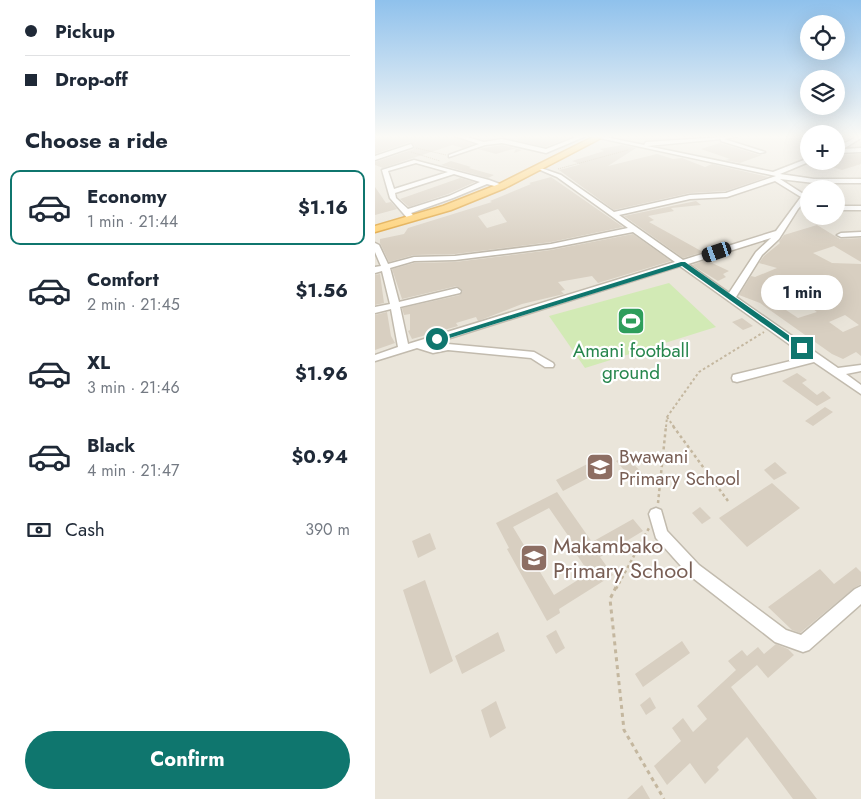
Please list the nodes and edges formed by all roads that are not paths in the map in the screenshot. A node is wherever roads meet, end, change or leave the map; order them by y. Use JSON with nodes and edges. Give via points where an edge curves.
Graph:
{"nodes":[{"id":1,"x":386,"y":173,"type":"edge"},
{"id":2,"x":450,"y":173,"type":"edge"},
{"id":3,"x":459,"y":173,"type":"edge"},
{"id":4,"x":535,"y":173,"type":"edge"},
{"id":5,"x":552,"y":173,"type":"edge"},
{"id":6,"x":761,"y":173,"type":"edge"},
{"id":7,"x":785,"y":173,"type":"edge"},
{"id":8,"x":778,"y":177,"type":"junction"},
{"id":9,"x":487,"y":181,"type":"junction"},
{"id":10,"x":861,"y":181,"type":"edge"},
{"id":11,"x":502,"y":186,"type":"junction"},
{"id":12,"x":392,"y":192,"type":"junction"},
{"id":13,"x":795,"y":208,"type":"junction"},
{"id":14,"x":800,"y":208,"type":"edge"},
{"id":15,"x":845,"y":208,"type":"edge"},
{"id":16,"x":861,"y":208,"type":"edge"},
{"id":17,"x":613,"y":214,"type":"junction"},
{"id":18,"x":410,"y":215,"type":"junction"},
{"id":19,"x":375,"y":229,"type":"edge"},
{"id":20,"x":635,"y":229,"type":"junction"},
{"id":21,"x":778,"y":233,"type":"junction"},
{"id":22,"x":861,"y":234,"type":"edge"},
{"id":23,"x":841,"y":236,"type":"dead end"},
{"id":24,"x":375,"y":245,"type":"edge"},
{"id":25,"x":683,"y":263,"type":"junction"},
{"id":26,"x":386,"y":266,"type":"junction"},
{"id":27,"x":375,"y":270,"type":"edge"},
{"id":28,"x":457,"y":291,"type":"dead end"},
{"id":29,"x":731,"y":297,"type":"junction"},
{"id":30,"x":393,"y":305,"type":"junction"},
{"id":31,"x":375,"y":310,"type":"edge"},
{"id":32,"x":418,"y":345,"type":"junction"},
{"id":33,"x":404,"y":350,"type":"junction"},
{"id":34,"x":375,"y":358,"type":"edge"},
{"id":35,"x":816,"y":358,"type":"junction"},
{"id":36,"x":549,"y":365,"type":"dead end"},
{"id":37,"x":861,"y":368,"type":"edge"},
{"id":38,"x":836,"y":372,"type":"junction"},
{"id":39,"x":737,"y":378,"type":"dead end"},
{"id":40,"x":861,"y":390,"type":"edge"},
{"id":41,"x":657,"y":514,"type":"dead end"},
{"id":42,"x":861,"y":594,"type":"edge"}],
"edges":[{"from":1,"to":12,"type":"street"},
{"from":2,"to":12,"type":"street"},
{"from":3,"to":9,"type":"street"},
{"from":4,"to":11,"type":"highway"},
{"from":5,"to":17,"type":"street"},
{"from":6,"to":8,"type":"street"},
{"from":7,"to":8,"type":"street"},
{"from":8,"to":10,"type":"street"},
{"from":8,"to":13,"type":"street","via":[[805,195]]},
{"from":8,"to":17,"type":"street","via":[[727,195],[690,197]]},
{"from":9,"to":11,"type":"street"},
{"from":9,"to":18,"type":"street"},
{"from":11,"to":18,"type":"highway"},
{"from":12,"to":18,"type":"street","via":[[393,198]]},
{"from":13,"to":14,"type":"street"},
{"from":13,"to":21,"type":"street"},
{"from":15,"to":16,"type":"street"},
{"from":17,"to":20,"type":"street"},
{"from":18,"to":19,"type":"highway"},
{"from":20,"to":25,"type":"street"},
{"from":20,"to":26,"type":"street","via":[[551,246],[455,258],[429,257]]},
{"from":21,"to":25,"type":"street"},
{"from":21,"to":29,"type":"street","via":[[759,254]]},
{"from":22,"to":23,"type":"street"},
{"from":24,"to":26,"type":"street"},
{"from":25,"to":29,"type":"street"},
{"from":25,"to":32,"type":"street"},
{"from":26,"to":27,"type":"street"},
{"from":26,"to":30,"type":"street"},
{"from":28,"to":30,"type":"street"},
{"from":29,"to":35,"type":"street"},
{"from":30,"to":31,"type":"street"},
{"from":30,"to":33,"type":"street"},
{"from":32,"to":33,"type":"street"},
{"from":32,"to":36,"type":"street","via":[[433,350],[448,347],[534,356]]},
{"from":33,"to":34,"type":"street"},
{"from":35,"to":38,"type":"street"},
{"from":35,"to":39,"type":"street"},
{"from":37,"to":38,"type":"street"},
{"from":38,"to":40,"type":"street"},
{"from":41,"to":42,"type":"street","via":[[661,534],[694,570],[781,636],[803,644]]}]}
